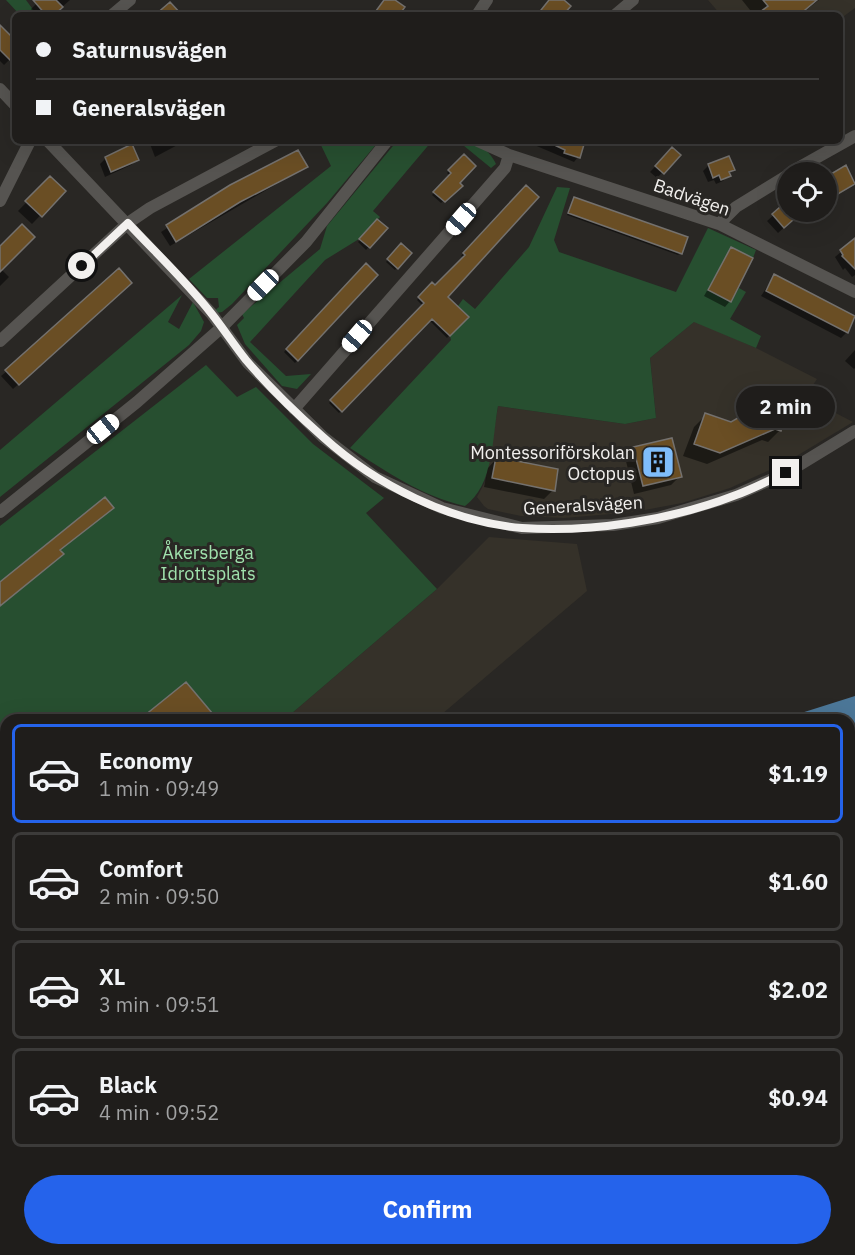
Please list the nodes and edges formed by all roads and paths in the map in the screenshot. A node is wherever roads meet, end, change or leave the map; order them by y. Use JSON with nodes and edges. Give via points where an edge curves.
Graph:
{"nodes":[{"id":1,"x":130,"y":0,"type":"edge"},
{"id":2,"x":633,"y":0,"type":"edge"},
{"id":3,"x":116,"y":12,"type":"edge"},
{"id":4,"x":619,"y":12,"type":"edge"},
{"id":5,"x":0,"y":89,"type":"edge"},
{"id":6,"x":12,"y":100,"type":"edge"},
{"id":7,"x":28,"y":144,"type":"edge"},
{"id":8,"x":51,"y":144,"type":"edge"},
{"id":9,"x":269,"y":144,"type":"edge"},
{"id":10,"x":385,"y":144,"type":"edge"},
{"id":11,"x":484,"y":144,"type":"edge"},
{"id":12,"x":841,"y":144,"type":"edge"},
{"id":13,"x":509,"y":156,"type":"junction"},
{"id":14,"x":810,"y":162,"type":"edge"},
{"id":15,"x":777,"y":181,"type":"edge"},
{"id":16,"x":0,"y":201,"type":"edge"},
{"id":17,"x":128,"y":223,"type":"junction"},
{"id":18,"x":719,"y":224,"type":"junction"},
{"id":19,"x":855,"y":292,"type":"edge"},
{"id":20,"x":221,"y":328,"type":"junction"},
{"id":21,"x":0,"y":341,"type":"edge"},
{"id":22,"x":294,"y":409,"type":"junction"},
{"id":23,"x":855,"y":431,"type":"edge"},
{"id":24,"x":0,"y":512,"type":"edge"}],
"edges":[{"from":1,"to":3,"type":"street"},
{"from":2,"to":4,"type":"street"},
{"from":5,"to":6,"type":"street"},
{"from":7,"to":16,"type":"street"},
{"from":8,"to":17,"type":"street","name":"Generalsvägen"},
{"from":9,"to":17,"type":"street"},
{"from":10,"to":20,"type":"street","via":[[306,242]]},
{"from":11,"to":13,"type":"street","name":"Badvägen"},
{"from":12,"to":14,"type":"street"},
{"from":13,"to":18,"type":"street","name":"Badvägen"},
{"from":13,"to":22,"type":"street","via":[[505,168]]},
{"from":15,"to":18,"type":"street","via":[[736,207]]},
{"from":17,"to":20,"type":"street","name":"Generalsvägen"},
{"from":17,"to":21,"type":"street"},
{"from":18,"to":19,"type":"street","name":"Badvägen"},
{"from":20,"to":22,"type":"street","name":"Generalsvägen","via":[[248,363]]},
{"from":20,"to":24,"type":"street","via":[[137,402]]},
{"from":22,"to":23,"type":"street","name":"Generalsvägen","via":[[347,458],[408,495],[474,518],[522,528],[613,525],[697,508],[786,473]]}]}
